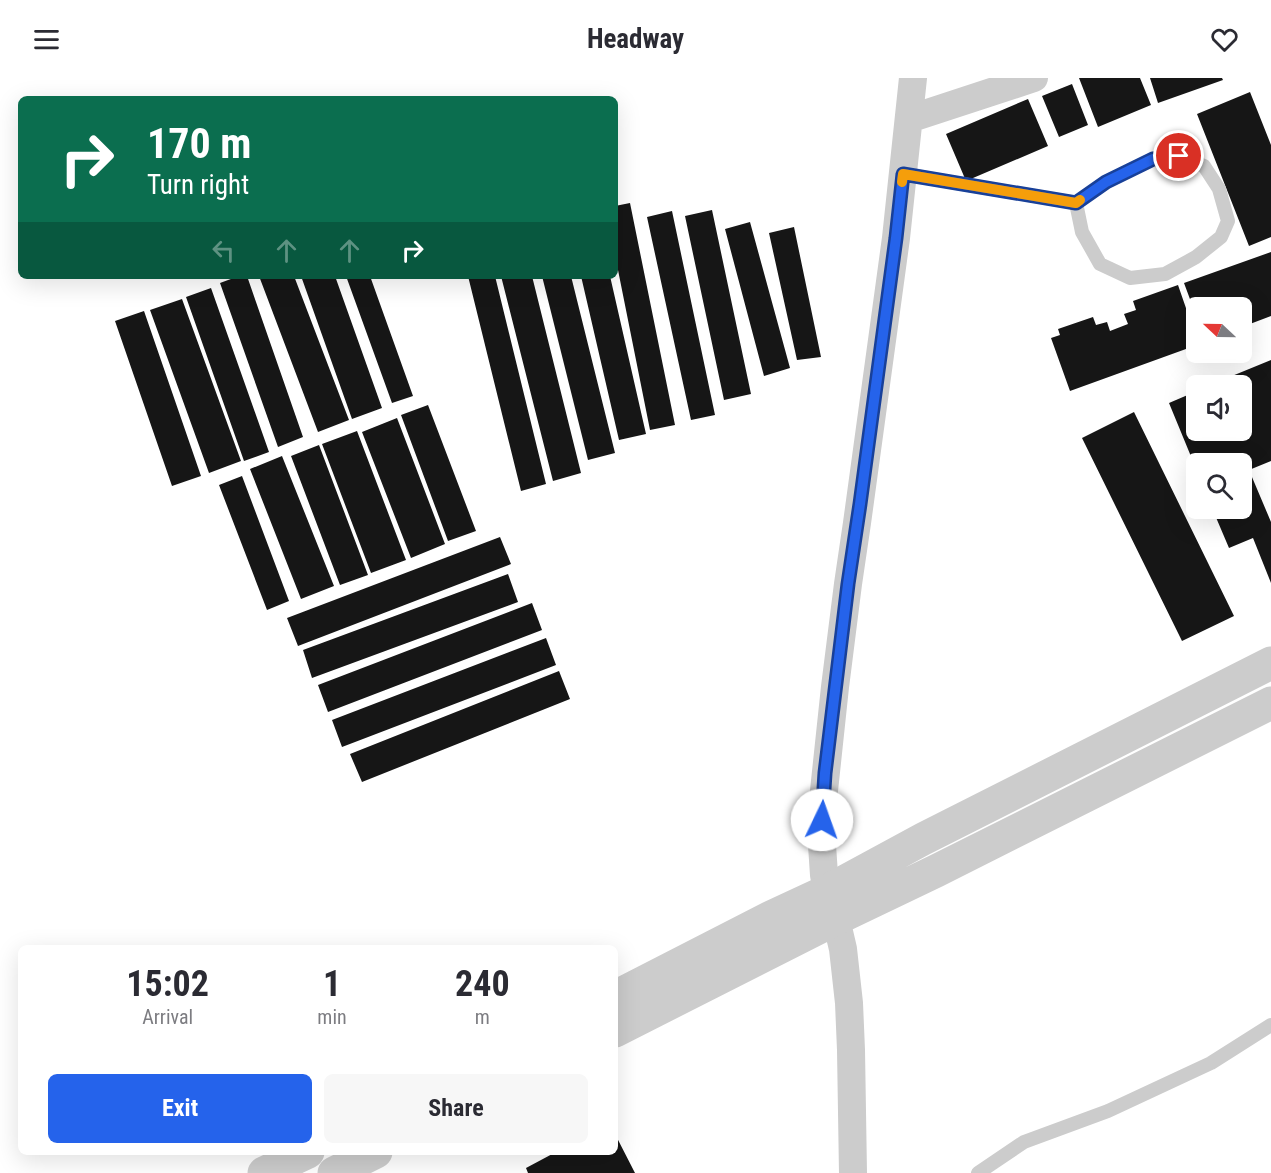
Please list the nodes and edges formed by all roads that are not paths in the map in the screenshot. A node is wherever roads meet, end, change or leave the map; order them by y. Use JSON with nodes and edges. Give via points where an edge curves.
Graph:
{"nodes":[{"id":1,"x":913,"y":78,"type":"edge"},
{"id":2,"x":1034,"y":78,"type":"edge"},
{"id":3,"x":909,"y":119,"type":"junction"},
{"id":4,"x":903,"y":174,"type":"junction"},
{"id":5,"x":1076,"y":203,"type":"junction"},
{"id":6,"x":1271,"y":663,"type":"edge"},
{"id":7,"x":1271,"y":703,"type":"edge"},
{"id":8,"x":831,"y":905,"type":"junction"},
{"id":9,"x":618,"y":995,"type":"edge"},
{"id":10,"x":1271,"y":1025,"type":"edge"},
{"id":11,"x":618,"y":1029,"type":"edge"},
{"id":12,"x":302,"y":1155,"type":"edge"},
{"id":13,"x":370,"y":1155,"type":"edge"},
{"id":14,"x":264,"y":1173,"type":"edge"},
{"id":15,"x":334,"y":1173,"type":"edge"},
{"id":16,"x":853,"y":1173,"type":"edge"},
{"id":17,"x":978,"y":1173,"type":"edge"}],
"edges":[{"from":1,"to":3,"type":"street"},
{"from":2,"to":3,"type":"street"},
{"from":3,"to":4,"type":"street"},
{"from":4,"to":5,"type":"lane"},
{"from":4,"to":8,"type":"street","via":[[825,773],[822,845]]},
{"from":5,"to":5,"type":"lane","via":[[1106,182],[1153,159],[1179,156],[1204,166],[1219,189],[1227,221],[1221,237],[1196,257],[1165,274],[1130,278],[1100,264],[1082,232]]},
{"from":6,"to":8,"type":"street","via":[[923,839]]},
{"from":7,"to":8,"type":"street","via":[[936,871]]},
{"from":8,"to":9,"type":"street","via":[[771,917]]},
{"from":8,"to":11,"type":"street"},
{"from":8,"to":16,"type":"street","via":[[843,949],[849,1004]]},
{"from":10,"to":17,"type":"lane","via":[[1210,1063],[1108,1111],[1024,1142]]},
{"from":12,"to":14,"type":"street"},
{"from":13,"to":15,"type":"street"}]}
